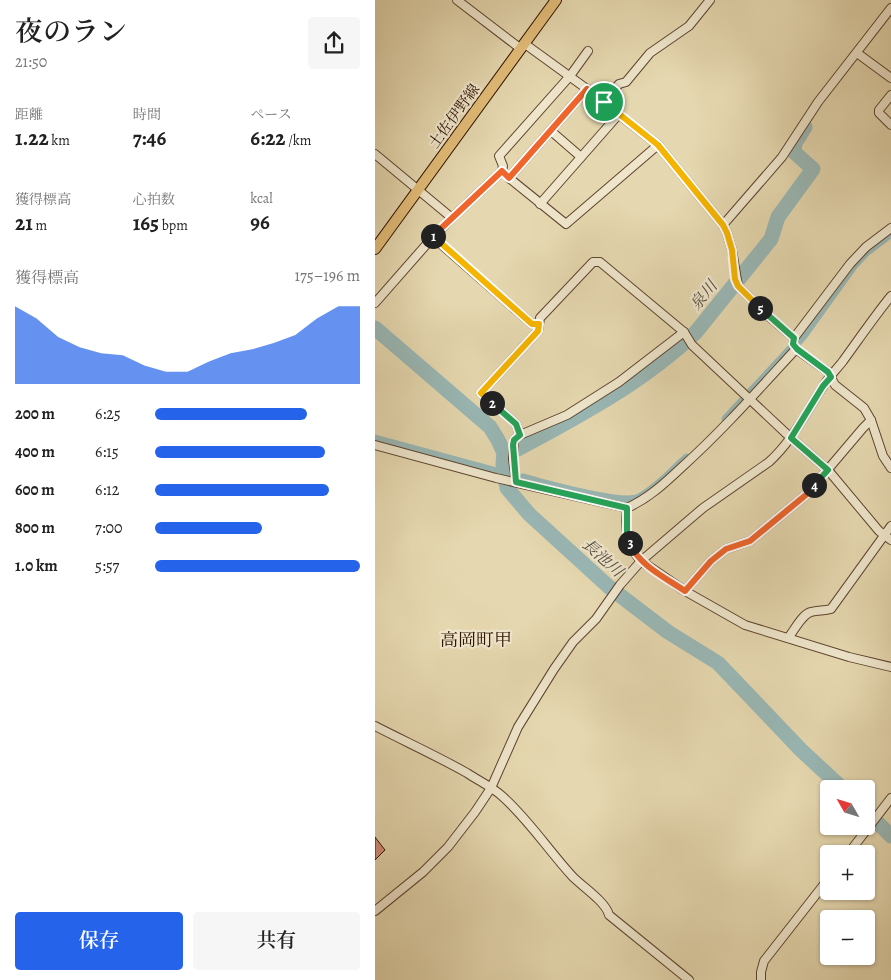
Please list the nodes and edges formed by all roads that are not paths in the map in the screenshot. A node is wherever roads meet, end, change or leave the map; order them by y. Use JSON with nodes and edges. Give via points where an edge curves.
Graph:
{"nodes":[{"id":1,"x":457,"y":0,"type":"edge"},
{"id":2,"x":556,"y":0,"type":"edge"},
{"id":3,"x":710,"y":0,"type":"edge"},
{"id":4,"x":891,"y":8,"type":"edge"},
{"id":5,"x":523,"y":46,"type":"junction"},
{"id":6,"x":588,"y":51,"type":"dead end"},
{"id":7,"x":857,"y":53,"type":"junction"},
{"id":8,"x":570,"y":76,"type":"junction"},
{"id":9,"x":891,"y":78,"type":"edge"},
{"id":10,"x":587,"y":89,"type":"junction"},
{"id":11,"x":891,"y":95,"type":"edge"},
{"id":12,"x":604,"y":102,"type":"junction"},
{"id":13,"x":619,"y":114,"type":"junction"},
{"id":14,"x":891,"y":125,"type":"edge"},
{"id":15,"x":551,"y":130,"type":"junction"},
{"id":16,"x":658,"y":145,"type":"junction"},
{"id":17,"x":375,"y":154,"type":"edge"},
{"id":18,"x":581,"y":157,"type":"junction"},
{"id":19,"x":502,"y":171,"type":"junction"},
{"id":20,"x":509,"y":178,"type":"junction"},
{"id":21,"x":418,"y":191,"type":"junction"},
{"id":22,"x":540,"y":204,"type":"junction"},
{"id":23,"x":452,"y":218,"type":"junction"},
{"id":24,"x":723,"y":225,"type":"junction"},
{"id":25,"x":891,"y":228,"type":"edge"},
{"id":26,"x":433,"y":237,"type":"junction"},
{"id":27,"x":375,"y":249,"type":"edge"},
{"id":28,"x":891,"y":296,"type":"edge"},
{"id":29,"x":375,"y":303,"type":"edge"},
{"id":30,"x":539,"y":324,"type":"junction"},
{"id":31,"x":687,"y":337,"type":"junction"},
{"id":32,"x":795,"y":344,"type":"junction"},
{"id":33,"x":831,"y":377,"type":"junction"},
{"id":34,"x":749,"y":397,"type":"junction"},
{"id":35,"x":871,"y":420,"type":"junction"},
{"id":36,"x":520,"y":435,"type":"junction"},
{"id":37,"x":791,"y":438,"type":"junction"},
{"id":38,"x":375,"y":445,"type":"edge"},
{"id":39,"x":891,"y":468,"type":"edge"},
{"id":40,"x":828,"y":470,"type":"junction"},
{"id":41,"x":514,"y":482,"type":"junction"},
{"id":42,"x":627,"y":508,"type":"junction"},
{"id":43,"x":891,"y":526,"type":"edge"},
{"id":44,"x":888,"y":538,"type":"edge"},
{"id":45,"x":641,"y":561,"type":"junction"},
{"id":46,"x":685,"y":591,"type":"junction"},
{"id":47,"x":787,"y":638,"type":"junction"},
{"id":48,"x":891,"y":667,"type":"edge"},
{"id":49,"x":375,"y":726,"type":"edge"},
{"id":50,"x":491,"y":788,"type":"junction"},
{"id":51,"x":891,"y":798,"type":"edge"},
{"id":52,"x":855,"y":845,"type":"edge"},
{"id":53,"x":820,"y":889,"type":"edge"},
{"id":54,"x":375,"y":911,"type":"edge"},
{"id":55,"x":689,"y":980,"type":"edge"},
{"id":56,"x":761,"y":980,"type":"edge"}],
"edges":[{"from":1,"to":5,"type":"street"},
{"from":2,"to":5,"type":"main road","name":"土佐伊野線"},
{"from":3,"to":12,"type":"street","via":[[689,26],[650,53]]},
{"from":4,"to":7,"type":"street"},
{"from":5,"to":8,"type":"street"},
{"from":5,"to":21,"type":"main road","name":"土佐伊野線"},
{"from":6,"to":8,"type":"street"},
{"from":7,"to":9,"type":"street"},
{"from":7,"to":24,"type":"street","via":[[818,102],[782,157]]},
{"from":8,"to":10,"type":"street"},
{"from":8,"to":19,"type":"street","via":[[499,156]]},
{"from":10,"to":12,"type":"street"},
{"from":10,"to":15,"type":"street"},
{"from":11,"to":14,"type":"street","via":[[879,113]]},
{"from":12,"to":13,"type":"street"},
{"from":13,"to":16,"type":"street"},
{"from":13,"to":18,"type":"street"},
{"from":15,"to":18,"type":"street"},
{"from":15,"to":20,"type":"street"},
{"from":16,"to":22,"type":"street","via":[[566,224]]},
{"from":16,"to":24,"type":"street"},
{"from":17,"to":21,"type":"street"},
{"from":18,"to":22,"type":"street"},
{"from":19,"to":20,"type":"street"},
{"from":19,"to":23,"type":"street"},
{"from":20,"to":22,"type":"street"},
{"from":21,"to":23,"type":"street"},
{"from":21,"to":27,"type":"main road","name":"土佐伊野線"},
{"from":23,"to":26,"type":"street"},
{"from":24,"to":32,"type":"street","via":[[732,250],[737,282]]},
{"from":25,"to":32,"type":"street","via":[[850,264]]},
{"from":26,"to":29,"type":"street"},
{"from":26,"to":30,"type":"street","via":[[532,324]]},
{"from":28,"to":33,"type":"street"},
{"from":30,"to":31,"type":"street","via":[[540,318],[593,262],[599,262]]},
{"from":30,"to":36,"type":"street","via":[[538,331],[481,393],[516,424]]},
{"from":31,"to":34,"type":"street"},
{"from":31,"to":36,"type":"street","via":[[567,416]]},
{"from":32,"to":33,"type":"street"},
{"from":32,"to":34,"type":"street"},
{"from":33,"to":35,"type":"street","via":[[835,385],[864,408]]},
{"from":33,"to":37,"type":"street"},
{"from":34,"to":37,"type":"street"},
{"from":34,"to":42,"type":"street","via":[[708,444],[656,490]]},
{"from":35,"to":39,"type":"street","via":[[883,456]]},
{"from":35,"to":40,"type":"street"},
{"from":36,"to":41,"type":"street","via":[[513,445]]},
{"from":37,"to":40,"type":"street"},
{"from":37,"to":45,"type":"street","via":[[769,462],[703,508]]},
{"from":38,"to":41,"type":"street"},
{"from":40,"to":44,"type":"street"},
{"from":40,"to":46,"type":"street","via":[[807,494],[750,541],[726,549],[711,561]]},
{"from":41,"to":42,"type":"street"},
{"from":42,"to":45,"type":"street","via":[[627,537]]},
{"from":43,"to":44,"type":"street"},
{"from":44,"to":47,"type":"street","via":[[831,609],[807,613]]},
{"from":45,"to":46,"type":"street"},
{"from":45,"to":50,"type":"street","via":[[554,669],[518,727]]},
{"from":46,"to":47,"type":"street","via":[[745,625]]},
{"from":47,"to":48,"type":"street"},
{"from":49,"to":50,"type":"street"},
{"from":50,"to":54,"type":"street","via":[[448,848]]},
{"from":50,"to":55,"type":"street","via":[[543,839],[556,859],[607,908],[609,915]]},
{"from":51,"to":52,"type":"street"},
{"from":53,"to":56,"type":"street","via":[[764,961]]}]}
